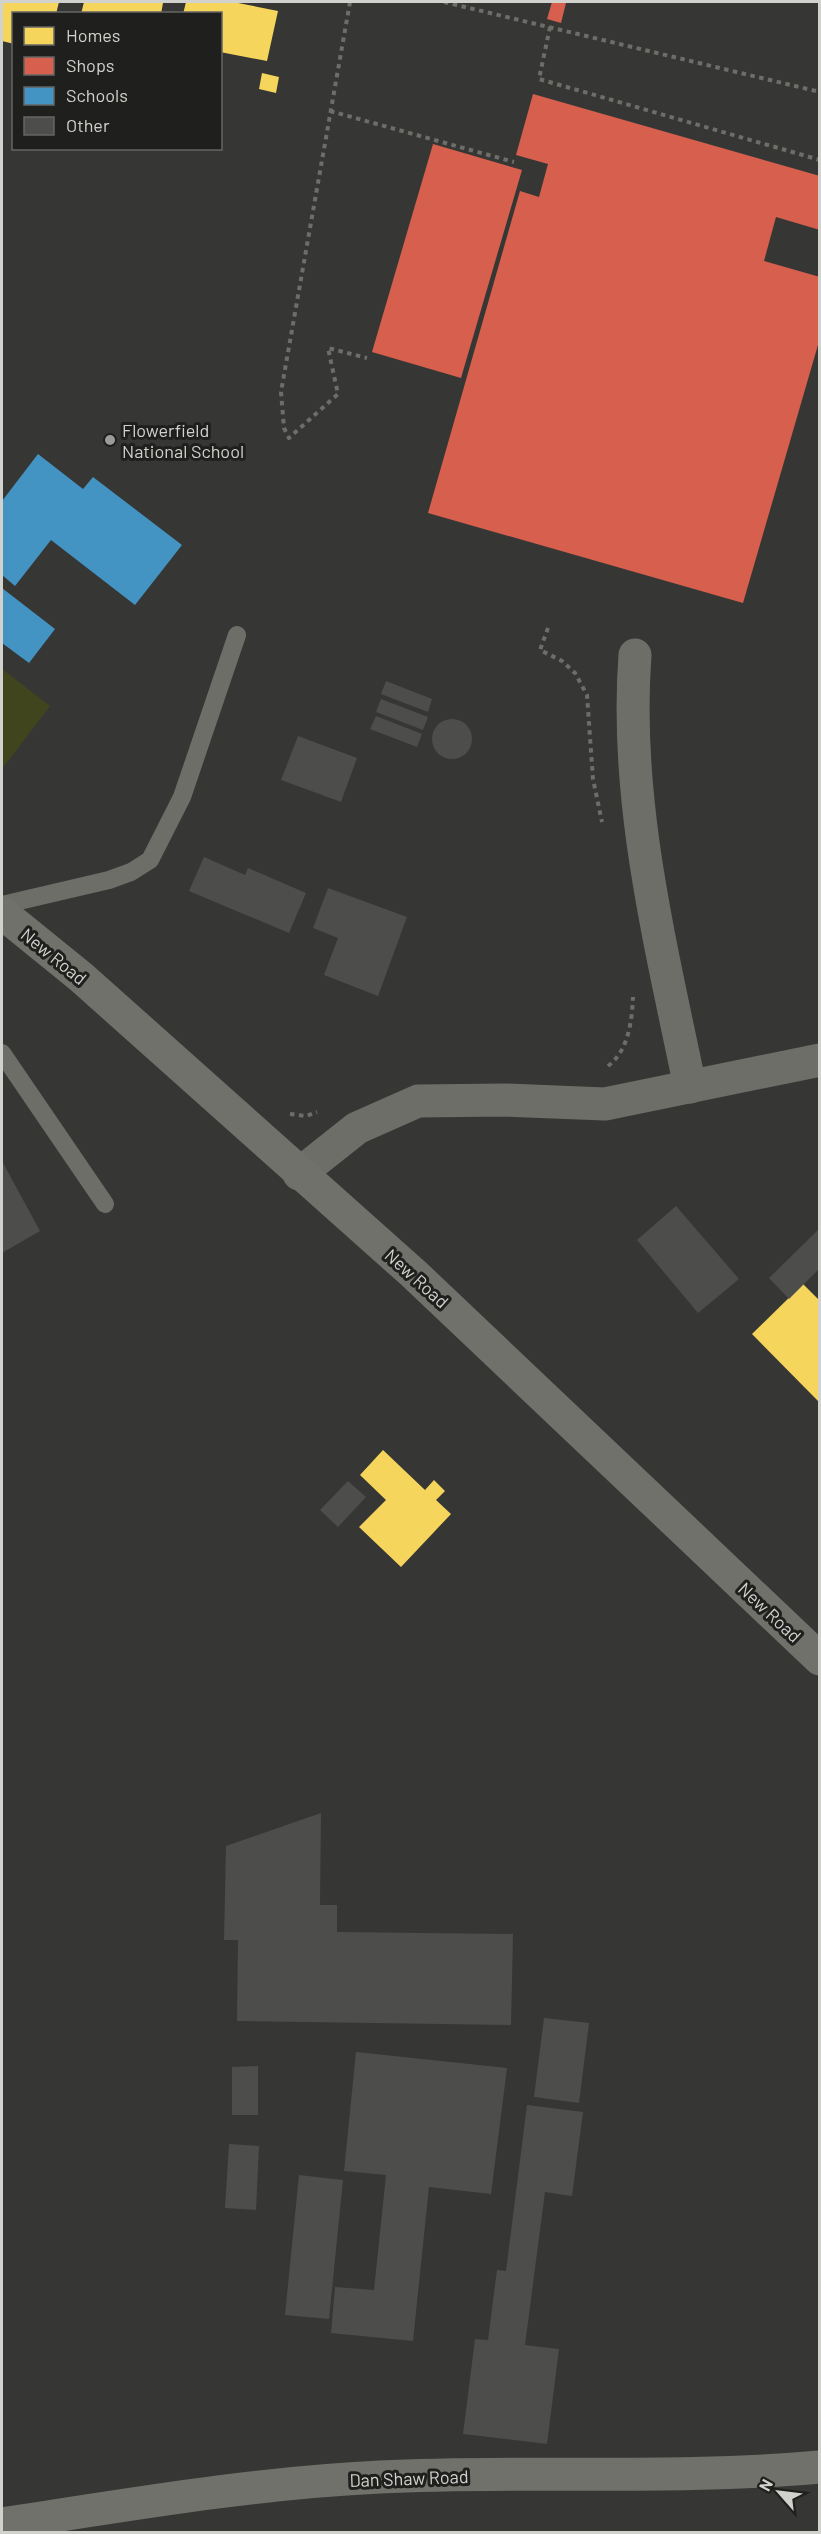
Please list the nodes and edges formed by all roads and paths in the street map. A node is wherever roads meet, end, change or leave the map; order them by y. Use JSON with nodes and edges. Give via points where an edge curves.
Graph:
{"nodes":[{"id":1,"x":350,"y":2,"type":"edge"},
{"id":2,"x":444,"y":2,"type":"edge"},
{"id":3,"x":550,"y":27,"type":"junction"},
{"id":4,"x":819,"y":92,"type":"edge"},
{"id":5,"x":330,"y":111,"type":"junction"},
{"id":6,"x":819,"y":160,"type":"edge"},
{"id":7,"x":514,"y":162,"type":"dead end"},
{"id":8,"x":367,"y":358,"type":"dead end"},
{"id":9,"x":548,"y":628,"type":"dead end"},
{"id":10,"x":237,"y":635,"type":"dead end"},
{"id":11,"x":635,"y":655,"type":"dead end"},
{"id":12,"x":604,"y":832,"type":"dead end"},
{"id":13,"x":2,"y":905,"type":"edge"},
{"id":14,"x":2,"y":913,"type":"edge"},
{"id":15,"x":633,"y":987,"type":"dead end"},
{"id":16,"x":2,"y":1053,"type":"edge"},
{"id":17,"x":819,"y":1060,"type":"edge"},
{"id":18,"x":599,"y":1073,"type":"dead end"},
{"id":19,"x":690,"y":1087,"type":"junction"},
{"id":20,"x":328,"y":1107,"type":"dead end"},
{"id":21,"x":282,"y":1113,"type":"dead end"},
{"id":22,"x":299,"y":1174,"type":"junction"},
{"id":23,"x":105,"y":1204,"type":"dead end"},
{"id":24,"x":819,"y":1659,"type":"edge"},
{"id":25,"x":819,"y":2467,"type":"edge"},
{"id":26,"x":2,"y":2524,"type":"edge"}],
"edges":[{"from":1,"to":5,"type":"path"},
{"from":2,"to":3,"type":"path"},
{"from":3,"to":4,"type":"path"},
{"from":3,"to":6,"type":"path","via":[[539,79]]},
{"from":5,"to":7,"type":"path"},
{"from":5,"to":8,"type":"path","via":[[280,392],[289,438],[338,394],[328,348]]},
{"from":9,"to":12,"type":"path","via":[[540,650],[575,673],[587,694],[593,779]]},
{"from":10,"to":13,"type":"lane","via":[[182,797],[150,860],[109,880]]},
{"from":11,"to":19,"type":"street","via":[[635,783],[648,879]]},
{"from":14,"to":22,"type":"main road","name":"New Road","via":[[81,977]]},
{"from":15,"to":18,"type":"path","via":[[626,1041],[616,1060]]},
{"from":16,"to":23,"type":"lane"},
{"from":17,"to":19,"type":"street"},
{"from":19,"to":22,"type":"street","via":[[605,1104],[418,1101],[357,1128]]},
{"from":20,"to":21,"type":"path","via":[[306,1116]]},
{"from":22,"to":24,"type":"main road","name":"New Road","via":[[414,1274]]},
{"from":25,"to":26,"type":"main road","name":"Dan Shaw Road","via":[[746,2474],[379,2477],[192,2495]]}]}
